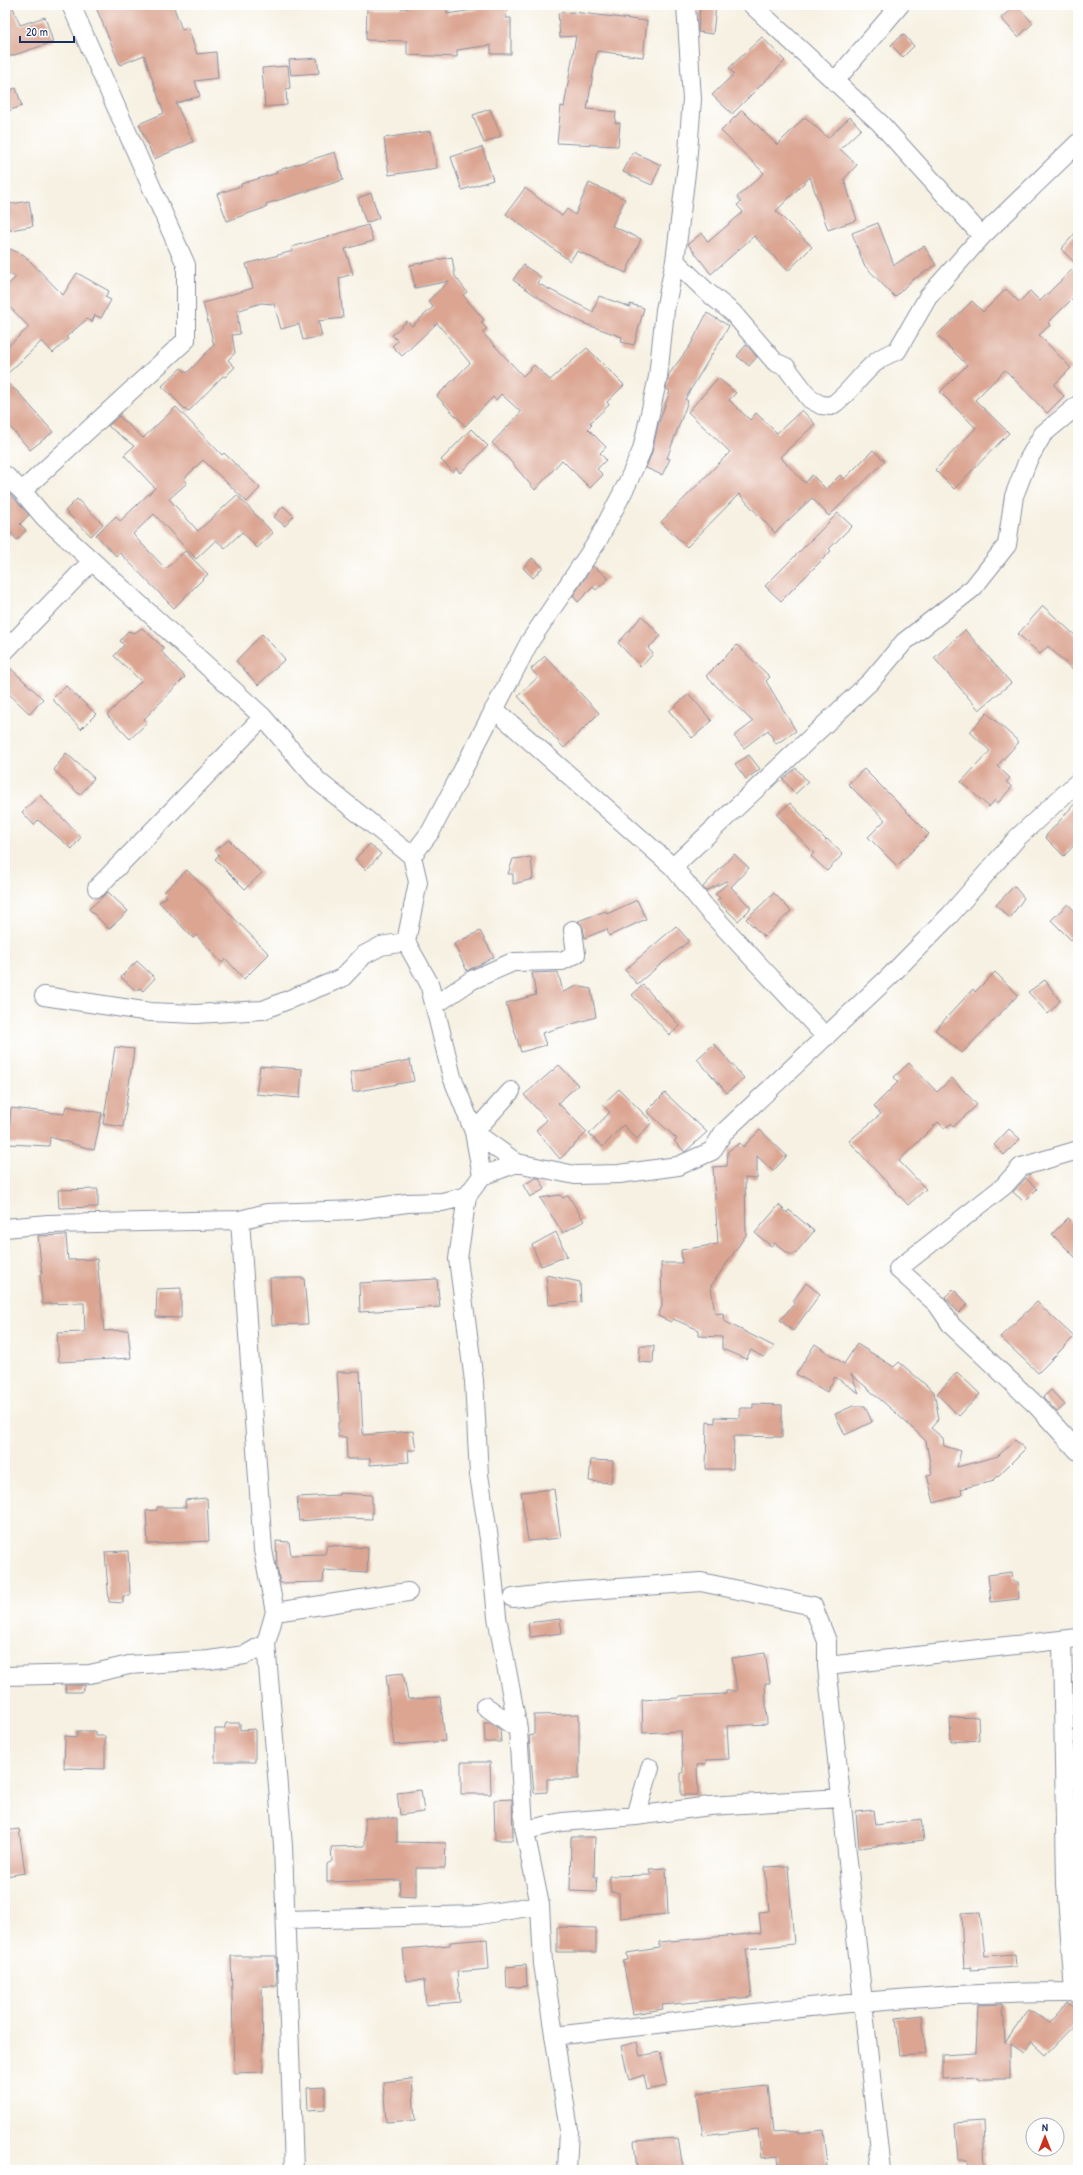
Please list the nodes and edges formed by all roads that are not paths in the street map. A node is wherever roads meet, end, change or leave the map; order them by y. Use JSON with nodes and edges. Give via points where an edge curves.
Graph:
{"nodes":[{"id":1,"x":71,"y":5,"type":"edge"},
{"id":2,"x":686,"y":5,"type":"edge"},
{"id":3,"x":752,"y":5,"type":"edge"},
{"id":4,"x":900,"y":5,"type":"edge"},
{"id":5,"x":835,"y":81,"type":"junction"},
{"id":6,"x":1078,"y":143,"type":"edge"},
{"id":7,"x":982,"y":236,"type":"junction"},
{"id":8,"x":675,"y":261,"type":"junction"},
{"id":9,"x":1078,"y":405,"type":"edge"},
{"id":10,"x":5,"y":475,"type":"edge"},
{"id":11,"x":22,"y":491,"type":"junction"},
{"id":12,"x":92,"y":561,"type":"junction"},
{"id":13,"x":5,"y":651,"type":"edge"},
{"id":14,"x":494,"y":709,"type":"junction"},
{"id":15,"x":263,"y":717,"type":"junction"},
{"id":16,"x":1078,"y":782,"type":"edge"},
{"id":17,"x":412,"y":856,"type":"junction"},
{"id":18,"x":673,"y":867,"type":"junction"},
{"id":19,"x":97,"y":888,"type":"dead end"},
{"id":20,"x":573,"y":930,"type":"dead end"},
{"id":21,"x":406,"y":942,"type":"junction"},
{"id":22,"x":44,"y":996,"type":"dead end"},
{"id":23,"x":435,"y":1005,"type":"junction"},
{"id":24,"x":826,"y":1036,"type":"junction"},
{"id":25,"x":511,"y":1091,"type":"dead end"},
{"id":26,"x":474,"y":1132,"type":"junction"},
{"id":27,"x":1078,"y":1150,"type":"edge"},
{"id":28,"x":517,"y":1163,"type":"junction"},
{"id":29,"x":482,"y":1176,"type":"junction"},
{"id":30,"x":467,"y":1196,"type":"junction"},
{"id":31,"x":240,"y":1220,"type":"junction"},
{"id":32,"x":5,"y":1228,"type":"edge"},
{"id":33,"x":1078,"y":1451,"type":"edge"},
{"id":34,"x":408,"y":1592,"type":"dead end"},
{"id":35,"x":513,"y":1598,"type":"dead end"},
{"id":36,"x":275,"y":1612,"type":"junction"},
{"id":37,"x":1070,"y":1640,"type":"edge"},
{"id":38,"x":266,"y":1643,"type":"junction"},
{"id":39,"x":827,"y":1666,"type":"junction"},
{"id":40,"x":5,"y":1676,"type":"edge"},
{"id":41,"x":484,"y":1706,"type":"dead end"},
{"id":42,"x":518,"y":1729,"type":"junction"},
{"id":43,"x":650,"y":1768,"type":"dead end"},
{"id":44,"x":841,"y":1798,"type":"junction"},
{"id":45,"x":636,"y":1816,"type":"junction"},
{"id":46,"x":524,"y":1827,"type":"junction"},
{"id":47,"x":540,"y":1905,"type":"junction"},
{"id":48,"x":286,"y":1920,"type":"junction"},
{"id":49,"x":1076,"y":1994,"type":"edge"},
{"id":50,"x":863,"y":2001,"type":"junction"},
{"id":51,"x":554,"y":2036,"type":"junction"},
{"id":52,"x":294,"y":2170,"type":"edge"},
{"id":53,"x":568,"y":2170,"type":"edge"},
{"id":54,"x":881,"y":2170,"type":"edge"}],
"edges":[{"from":1,"to":11,"type":"street","via":[[186,265],[186,340]]},
{"from":2,"to":8,"type":"street","via":[[692,99]]},
{"from":3,"to":5,"type":"street"},
{"from":4,"to":5,"type":"street"},
{"from":5,"to":7,"type":"street","via":[[880,123]]},
{"from":6,"to":7,"type":"street"},
{"from":7,"to":8,"type":"street","via":[[928,297],[896,351],[885,354],[872,363],[853,383],[843,399],[831,406],[810,399],[786,367],[775,362],[733,313]]},
{"from":8,"to":14,"type":"street","via":[[665,310],[658,377],[642,450],[597,542],[530,641]]},
{"from":9,"to":18,"type":"street","via":[[1043,434],[1028,460],[1014,496],[1007,545],[973,588],[904,642],[871,681]]},
{"from":10,"to":11,"type":"street"},
{"from":11,"to":12,"type":"street","via":[[44,517]]},
{"from":12,"to":13,"type":"street"},
{"from":12,"to":15,"type":"street"},
{"from":14,"to":17,"type":"street","via":[[431,831]]},
{"from":14,"to":18,"type":"street"},
{"from":15,"to":17,"type":"street","via":[[318,781]]},
{"from":15,"to":19,"type":"street"},
{"from":16,"to":24,"type":"street","via":[[1018,837],[950,915]]},
{"from":17,"to":21,"type":"street","via":[[418,882]]},
{"from":18,"to":24,"type":"street","via":[[706,908]]},
{"from":20,"to":23,"type":"street","via":[[576,954],[562,961],[513,962],[472,980]]},
{"from":21,"to":22,"type":"street","via":[[381,946],[364,955],[342,978],[263,1010],[196,1014],[150,1012]]},
{"from":21,"to":23,"type":"street","via":[[429,983]]},
{"from":23,"to":26,"type":"street","via":[[452,1077]]},
{"from":24,"to":28,"type":"street","via":[[724,1133],[712,1151],[678,1166],[619,1174],[575,1175]]},
{"from":25,"to":26,"type":"street"},
{"from":26,"to":28,"type":"street"},
{"from":26,"to":29,"type":"street"},
{"from":27,"to":33,"type":"street","via":[[1021,1167],[1004,1186],[898,1269],[937,1304],[952,1326],[1037,1406]]},
{"from":28,"to":29,"type":"street"},
{"from":29,"to":30,"type":"street"},
{"from":30,"to":31,"type":"street","via":[[442,1202],[407,1203],[357,1210],[267,1213]]},
{"from":30,"to":42,"type":"street","via":[[458,1259],[474,1381],[479,1475],[497,1617]]},
{"from":31,"to":32,"type":"street","via":[[48,1224]]},
{"from":31,"to":36,"type":"street","via":[[263,1550]]},
{"from":34,"to":36,"type":"street"},
{"from":35,"to":39,"type":"street","via":[[701,1582],[813,1606],[827,1641]]},
{"from":36,"to":38,"type":"street"},
{"from":37,"to":39,"type":"street"},
{"from":37,"to":49,"type":"street","via":[[1066,1884]]},
{"from":38,"to":40,"type":"street","via":[[245,1655],[209,1660],[129,1665],[90,1674]]},
{"from":38,"to":48,"type":"street","via":[[283,1846]]},
{"from":39,"to":44,"type":"street"},
{"from":41,"to":42,"type":"street"},
{"from":42,"to":46,"type":"street"},
{"from":43,"to":45,"type":"street"},
{"from":44,"to":45,"type":"street","via":[[709,1806]]},
{"from":44,"to":50,"type":"street"},
{"from":45,"to":46,"type":"street","via":[[562,1822],[535,1828]]},
{"from":46,"to":47,"type":"street"},
{"from":47,"to":48,"type":"street","via":[[480,1915]]},
{"from":47,"to":51,"type":"street","via":[[543,1964]]},
{"from":48,"to":52,"type":"street"},
{"from":49,"to":50,"type":"street","via":[[972,1993]]},
{"from":50,"to":51,"type":"street"},
{"from":50,"to":54,"type":"street"},
{"from":51,"to":53,"type":"street","via":[[569,2130]]}]}
